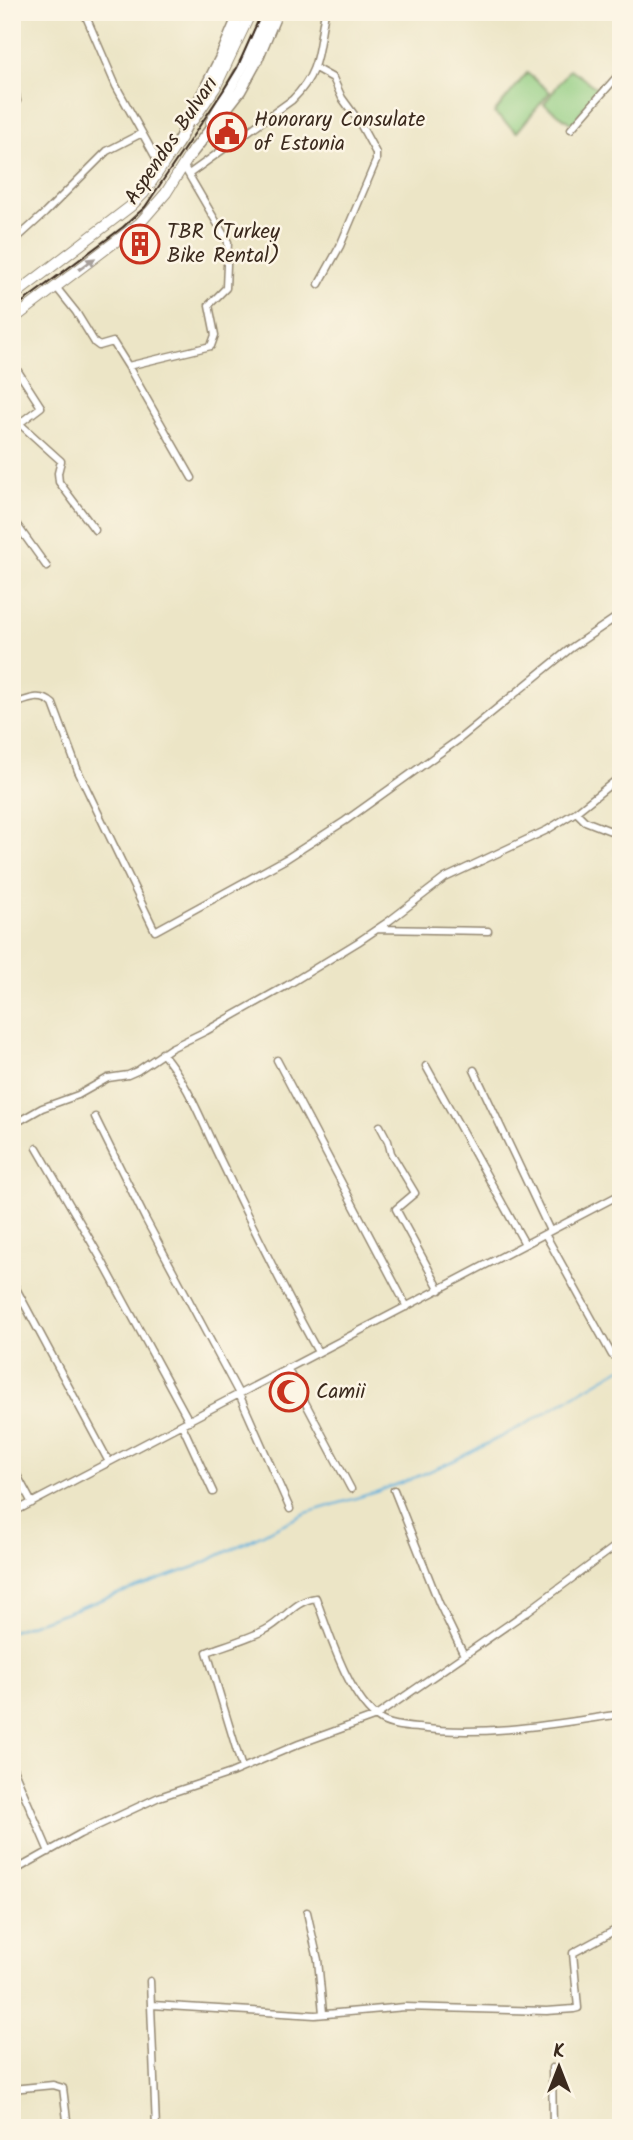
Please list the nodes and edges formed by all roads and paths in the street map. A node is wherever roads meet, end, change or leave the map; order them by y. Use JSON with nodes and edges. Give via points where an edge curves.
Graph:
{"nodes":[{"id":1,"x":13,"y":12,"type":"edge"},
{"id":2,"x":84,"y":12,"type":"edge"},
{"id":3,"x":240,"y":12,"type":"edge"},
{"id":4,"x":251,"y":12,"type":"edge"},
{"id":5,"x":268,"y":12,"type":"edge"},
{"id":6,"x":277,"y":12,"type":"edge"},
{"id":7,"x":325,"y":12,"type":"edge"},
{"id":8,"x":12,"y":18,"type":"edge"},
{"id":9,"x":315,"y":68,"type":"junction"},
{"id":10,"x":621,"y":72,"type":"edge"},
{"id":11,"x":12,"y":73,"type":"edge"},
{"id":12,"x":17,"y":101,"type":"dead end"},
{"id":13,"x":571,"y":129,"type":"dead end"},
{"id":14,"x":142,"y":133,"type":"junction"},
{"id":15,"x":177,"y":144,"type":"junction"},
{"id":16,"x":191,"y":153,"type":"junction"},
{"id":17,"x":161,"y":167,"type":"junction"},
{"id":18,"x":186,"y":170,"type":"junction"},
{"id":19,"x":13,"y":241,"type":"edge"},
{"id":20,"x":319,"y":284,"type":"dead end"},
{"id":21,"x":56,"y":287,"type":"junction"},
{"id":22,"x":12,"y":297,"type":"edge"},
{"id":23,"x":12,"y":320,"type":"edge"},
{"id":24,"x":12,"y":362,"type":"edge"},
{"id":25,"x":128,"y":366,"type":"junction"},
{"id":26,"x":20,"y":424,"type":"junction"},
{"id":27,"x":12,"y":429,"type":"edge"},
{"id":28,"x":192,"y":478,"type":"dead end"},
{"id":29,"x":12,"y":518,"type":"edge"},
{"id":30,"x":95,"y":530,"type":"dead end"},
{"id":31,"x":47,"y":567,"type":"dead end"},
{"id":32,"x":621,"y":614,"type":"edge"},
{"id":33,"x":12,"y":705,"type":"edge"},
{"id":34,"x":621,"y":776,"type":"edge"},
{"id":35,"x":576,"y":812,"type":"junction"},
{"id":36,"x":621,"y":835,"type":"edge"},
{"id":37,"x":378,"y":929,"type":"junction"},
{"id":38,"x":488,"y":931,"type":"dead end"},
{"id":39,"x":162,"y":1053,"type":"junction"},
{"id":40,"x":277,"y":1060,"type":"dead end"},
{"id":41,"x":426,"y":1066,"type":"dead end"},
{"id":42,"x":474,"y":1070,"type":"dead end"},
{"id":43,"x":95,"y":1117,"type":"dead end"},
{"id":44,"x":12,"y":1119,"type":"edge"},
{"id":45,"x":380,"y":1126,"type":"dead end"},
{"id":46,"x":37,"y":1148,"type":"dead end"},
{"id":47,"x":621,"y":1194,"type":"edge"},
{"id":48,"x":547,"y":1233,"type":"junction"},
{"id":49,"x":526,"y":1244,"type":"junction"},
{"id":50,"x":12,"y":1281,"type":"edge"},
{"id":51,"x":440,"y":1290,"type":"junction"},
{"id":52,"x":407,"y":1307,"type":"junction"},
{"id":53,"x":318,"y":1352,"type":"junction"},
{"id":54,"x":612,"y":1355,"type":"dead end"},
{"id":55,"x":287,"y":1368,"type":"junction"},
{"id":56,"x":239,"y":1394,"type":"junction"},
{"id":57,"x":190,"y":1421,"type":"junction"},
{"id":58,"x":182,"y":1425,"type":"junction"},
{"id":59,"x":109,"y":1462,"type":"junction"},
{"id":60,"x":12,"y":1466,"type":"edge"},
{"id":61,"x":351,"y":1489,"type":"dead end"},
{"id":62,"x":394,"y":1490,"type":"dead end"},
{"id":63,"x":213,"y":1492,"type":"dead end"},
{"id":64,"x":32,"y":1503,"type":"junction"},
{"id":65,"x":289,"y":1509,"type":"dead end"},
{"id":66,"x":12,"y":1513,"type":"edge"},
{"id":67,"x":621,"y":1542,"type":"edge"},
{"id":68,"x":464,"y":1655,"type":"junction"},
{"id":69,"x":621,"y":1714,"type":"edge"},
{"id":70,"x":376,"y":1716,"type":"junction"},
{"id":71,"x":12,"y":1766,"type":"edge"},
{"id":72,"x":242,"y":1768,"type":"junction"},
{"id":73,"x":49,"y":1852,"type":"junction"},
{"id":74,"x":12,"y":1872,"type":"edge"},
{"id":75,"x":307,"y":1912,"type":"dead end"},
{"id":76,"x":621,"y":1927,"type":"edge"},
{"id":77,"x":150,"y":1982,"type":"dead end"},
{"id":78,"x":152,"y":2005,"type":"junction"},
{"id":79,"x":323,"y":2013,"type":"junction"},
{"id":80,"x":552,"y":2068,"type":"dead end"},
{"id":81,"x":12,"y":2089,"type":"edge"},
{"id":82,"x":68,"y":2128,"type":"edge"},
{"id":83,"x":156,"y":2128,"type":"edge"},
{"id":84,"x":553,"y":2128,"type":"edge"}],
"edges":[{"from":1,"to":8,"type":"street"},
{"from":2,"to":14,"type":"street"},
{"from":3,"to":15,"type":"highway"},
{"from":4,"to":15,"type":"main road","name":"Aspendos Bulvarı","via":[[215,88]]},
{"from":5,"to":16,"type":"main road","name":"Aspendos Bulvarı","via":[[243,67]]},
{"from":6,"to":16,"type":"highway","via":[[240,91]]},
{"from":7,"to":9,"type":"street"},
{"from":9,"to":18,"type":"street","via":[[292,100]]},
{"from":9,"to":20,"type":"street","via":[[333,78],[376,153],[340,246]]},
{"from":10,"to":13,"type":"street"},
{"from":11,"to":12,"type":"street"},
{"from":14,"to":17,"type":"street"},
{"from":14,"to":19,"type":"street","via":[[107,151]]},
{"from":15,"to":17,"type":"main road","name":"Aspendos Bulvarı"},
{"from":16,"to":18,"type":"main road","name":"Aspendos Bulvarı"},
{"from":17,"to":22,"type":"main road","name":"Aspendos Bulvarı","via":[[131,206]]},
{"from":21,"to":18,"type":"main road","name":"Aspendos Bulvarı","one_way":true,"via":[[140,223]]},
{"from":18,"to":25,"type":"street","via":[[228,242],[226,288],[209,305],[215,335],[211,346]]},
{"from":21,"to":23,"type":"main road","name":"Aspendos Bulvarı"},
{"from":21,"to":25,"type":"street","via":[[95,344],[113,342]]},
{"from":24,"to":26,"type":"street","via":[[41,407]]},
{"from":25,"to":28,"type":"street"},
{"from":26,"to":27,"type":"street"},
{"from":26,"to":30,"type":"street","via":[[61,461],[60,482]]},
{"from":29,"to":31,"type":"street"},
{"from":32,"to":33,"type":"street","via":[[345,821],[155,931],[78,771],[53,704],[37,697]]},
{"from":34,"to":35,"type":"street"},
{"from":35,"to":36,"type":"street","via":[[585,821]]},
{"from":35,"to":37,"type":"street","via":[[445,878]]},
{"from":37,"to":38,"type":"street"},
{"from":37,"to":39,"type":"street","via":[[286,986]]},
{"from":39,"to":44,"type":"street","via":[[128,1075],[108,1078],[21,1120]]},
{"from":39,"to":53,"type":"street","via":[[195,1107]]},
{"from":40,"to":52,"type":"street"},
{"from":41,"to":49,"type":"street"},
{"from":42,"to":48,"type":"street"},
{"from":43,"to":56,"type":"street"},
{"from":45,"to":51,"type":"street","via":[[415,1193],[396,1209]]},
{"from":46,"to":57,"type":"street"},
{"from":47,"to":48,"type":"street"},
{"from":48,"to":49,"type":"street"},
{"from":48,"to":54,"type":"street"},
{"from":49,"to":51,"type":"street"},
{"from":50,"to":59,"type":"street"},
{"from":51,"to":52,"type":"street"},
{"from":52,"to":53,"type":"street"},
{"from":53,"to":55,"type":"street"},
{"from":55,"to":56,"type":"street"},
{"from":55,"to":61,"type":"street"},
{"from":56,"to":57,"type":"street"},
{"from":56,"to":65,"type":"street"},
{"from":57,"to":58,"type":"street"},
{"from":58,"to":59,"type":"street"},
{"from":58,"to":63,"type":"street"},
{"from":59,"to":64,"type":"street"},
{"from":60,"to":64,"type":"street"},
{"from":62,"to":68,"type":"street"},
{"from":64,"to":66,"type":"street"},
{"from":67,"to":68,"type":"street"},
{"from":68,"to":70,"type":"street"},
{"from":69,"to":70,"type":"street","via":[[478,1732],[402,1726]]},
{"from":70,"to":72,"type":"street"},
{"from":70,"to":72,"type":"street","via":[[358,1697],[316,1598],[307,1599],[266,1630],[206,1652]]},
{"from":71,"to":73,"type":"street"},
{"from":72,"to":73,"type":"street","via":[[159,1797]]},
{"from":73,"to":74,"type":"street"},
{"from":75,"to":79,"type":"street"},
{"from":76,"to":79,"type":"street","via":[[573,1953],[578,2008],[405,2007]]},
{"from":77,"to":78,"type":"street"},
{"from":78,"to":79,"type":"street"},
{"from":78,"to":83,"type":"street"},
{"from":80,"to":84,"type":"street"},
{"from":81,"to":82,"type":"street","via":[[63,2088]]}]}
